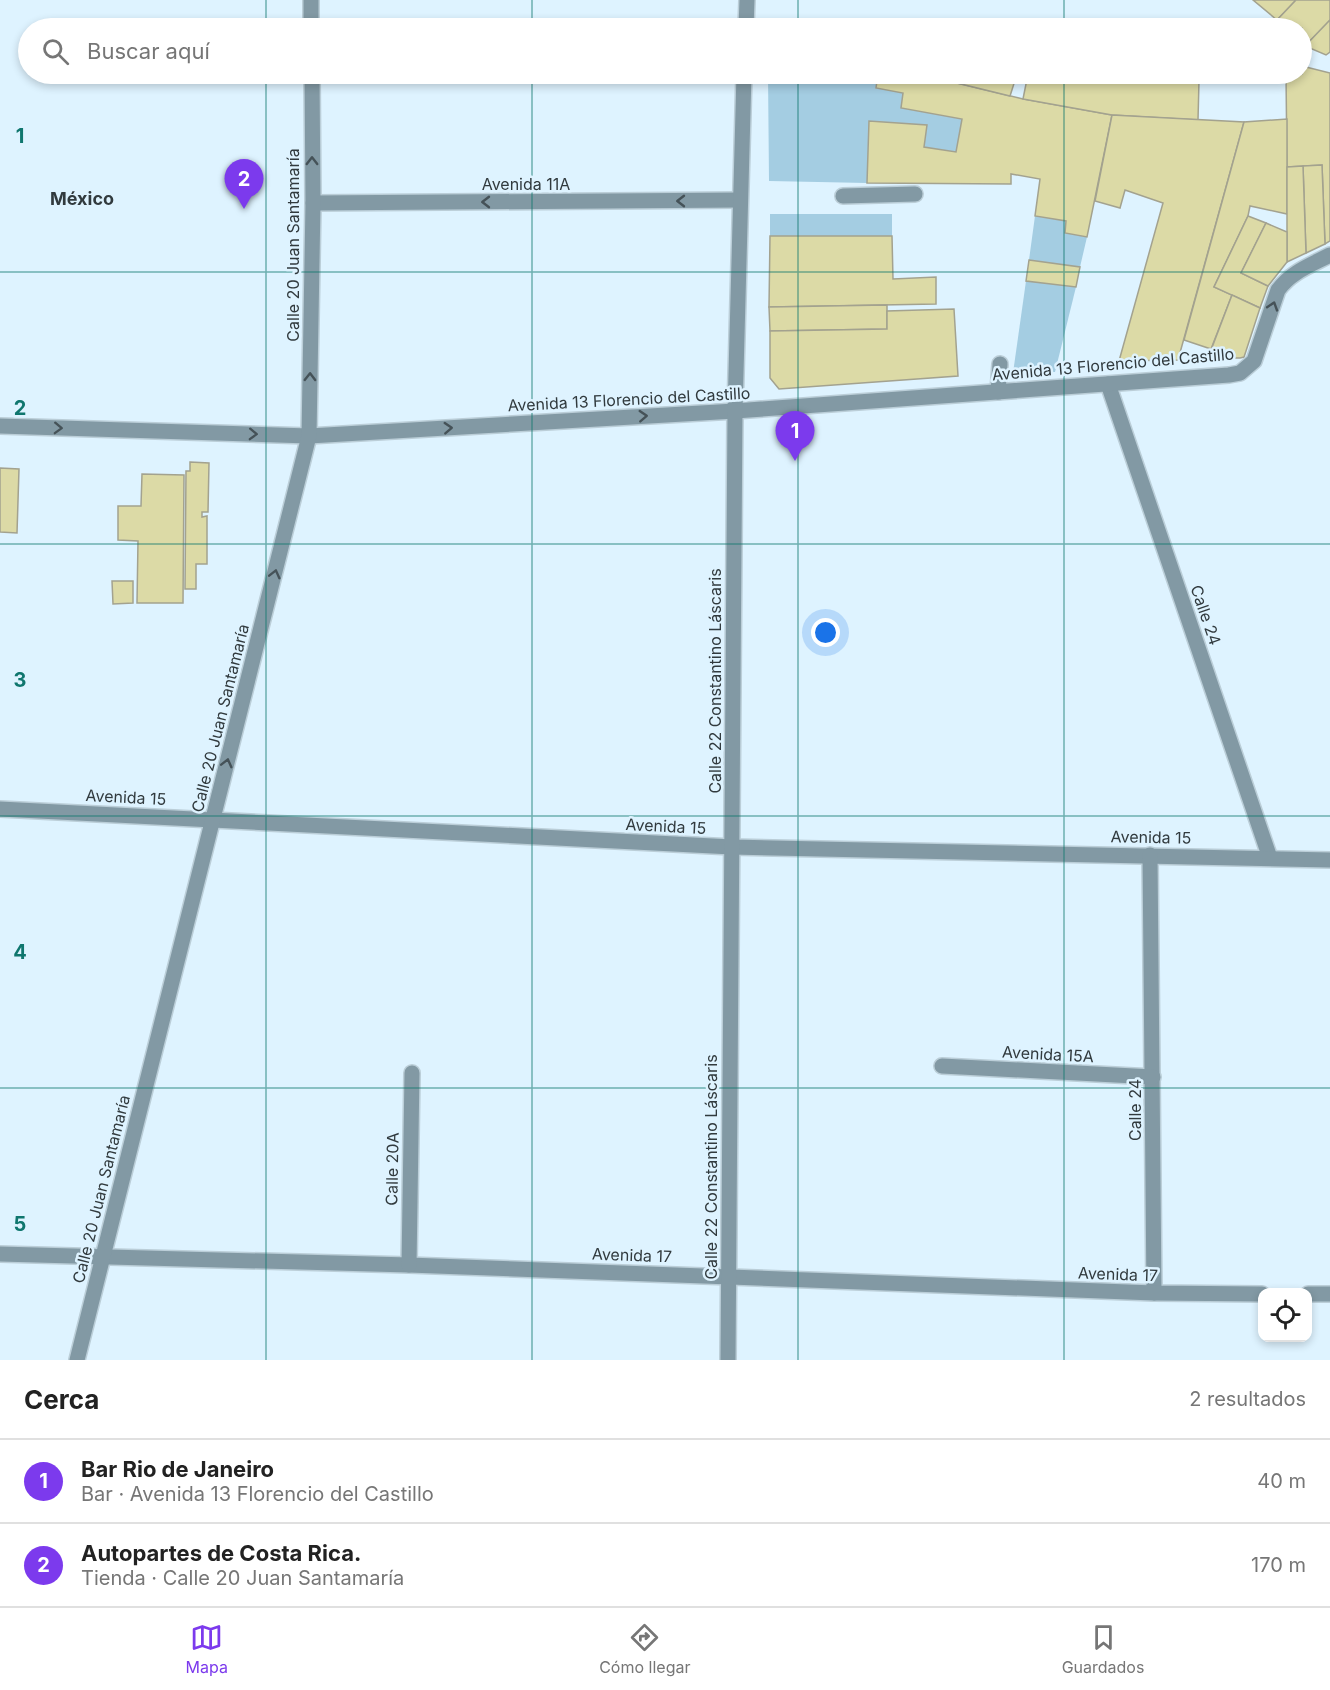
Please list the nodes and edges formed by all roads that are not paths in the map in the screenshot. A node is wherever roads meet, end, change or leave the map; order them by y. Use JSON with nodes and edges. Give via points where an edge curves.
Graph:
{"nodes":[{"id":1,"x":311,"y":0,"type":"edge"},
{"id":2,"x":747,"y":0,"type":"edge"},
{"id":3,"x":311,"y":18,"type":"edge"},
{"id":4,"x":746,"y":18,"type":"edge"},
{"id":5,"x":312,"y":84,"type":"edge"},
{"id":6,"x":744,"y":84,"type":"edge"},
{"id":7,"x":915,"y":194,"type":"dead end"},
{"id":8,"x":843,"y":196,"type":"dead end"},
{"id":9,"x":740,"y":200,"type":"junction"},
{"id":10,"x":313,"y":203,"type":"junction"},
{"id":11,"x":1330,"y":255,"type":"edge"},
{"id":12,"x":1000,"y":364,"type":"dead end"},
{"id":13,"x":1108,"y":384,"type":"junction"},
{"id":14,"x":998,"y":392,"type":"junction"},
{"id":15,"x":735,"y":411,"type":"junction"},
{"id":16,"x":0,"y":426,"type":"edge"},
{"id":17,"x":309,"y":436,"type":"junction"},
{"id":18,"x":0,"y":809,"type":"edge"},
{"id":19,"x":213,"y":820,"type":"junction"},
{"id":20,"x":732,"y":847,"type":"junction"},
{"id":21,"x":1150,"y":855,"type":"junction"},
{"id":22,"x":1270,"y":858,"type":"junction"},
{"id":23,"x":1330,"y":860,"type":"edge"},
{"id":24,"x":942,"y":1066,"type":"dead end"},
{"id":25,"x":412,"y":1073,"type":"dead end"},
{"id":26,"x":1153,"y":1077,"type":"junction"},
{"id":27,"x":0,"y":1254,"type":"edge"},
{"id":28,"x":103,"y":1256,"type":"junction"},
{"id":29,"x":409,"y":1264,"type":"junction"},
{"id":30,"x":728,"y":1277,"type":"junction"},
{"id":31,"x":1154,"y":1293,"type":"junction"},
{"id":32,"x":1258,"y":1294,"type":"edge"},
{"id":33,"x":1312,"y":1294,"type":"edge"},
{"id":34,"x":1330,"y":1294,"type":"edge"},
{"id":35,"x":77,"y":1360,"type":"edge"},
{"id":36,"x":728,"y":1360,"type":"edge"}],
"edges":[{"from":1,"to":3,"type":"street"},
{"from":2,"to":4,"type":"street"},
{"from":10,"to":5,"type":"street","name":"Calle 20 Juan Santamaría","one_way":true},
{"from":6,"to":9,"type":"street","name":"Calle 22 Constantino Láscaris"},
{"from":7,"to":8,"type":"street"},
{"from":9,"to":10,"type":"street","name":"Avenida 11A","one_way":true},
{"from":9,"to":15,"type":"street","name":"Calle 22 Constantino Láscaris"},
{"from":17,"to":10,"type":"street","name":"Calle 20 Juan Santamaría","one_way":true},
{"from":13,"to":11,"type":"street","name":"Avenida 13 Florencio del Castillo","one_way":true,"via":[[1240,373],[1254,361],[1285,280]]},
{"from":12,"to":14,"type":"street"},
{"from":13,"to":14,"type":"street","name":"Avenida 13 Florencio del Castillo"},
{"from":13,"to":22,"type":"street","name":"Calle 24"},
{"from":14,"to":15,"type":"street","name":"Avenida 13 Florencio del Castillo"},
{"from":17,"to":15,"type":"street","name":"Avenida 13 Florencio del Castillo","one_way":true},
{"from":15,"to":20,"type":"street","name":"Calle 22 Constantino Láscaris"},
{"from":16,"to":17,"type":"street","name":"Avenida 13 Florencio del Castillo","one_way":true},
{"from":19,"to":17,"type":"street","name":"Calle 20 Juan Santamaría","one_way":true},
{"from":18,"to":19,"type":"street","name":"Avenida 15"},
{"from":19,"to":20,"type":"street","name":"Avenida 15"},
{"from":19,"to":28,"type":"street","name":"Calle 20 Juan Santamaría"},
{"from":20,"to":21,"type":"street","name":"Avenida 15"},
{"from":20,"to":30,"type":"street","name":"Calle 22 Constantino Láscaris"},
{"from":21,"to":22,"type":"street","name":"Avenida 15"},
{"from":21,"to":26,"type":"street","name":"Calle 24"},
{"from":22,"to":23,"type":"street","name":"Avenida 15"},
{"from":24,"to":26,"type":"street","name":"Avenida 15A"},
{"from":25,"to":29,"type":"street","name":"Calle 20A"},
{"from":26,"to":31,"type":"street","name":"Calle 24"},
{"from":27,"to":28,"type":"street","name":"Avenida 17"},
{"from":28,"to":29,"type":"street","name":"Avenida 17"},
{"from":28,"to":35,"type":"street","name":"Calle 20 Juan Santamaría"},
{"from":29,"to":30,"type":"street","name":"Avenida 17"},
{"from":30,"to":31,"type":"street","name":"Avenida 17"},
{"from":30,"to":36,"type":"street","name":"Calle 22 Constantino Láscaris"},
{"from":31,"to":32,"type":"street","name":"Avenida 17"},
{"from":33,"to":34,"type":"street"}]}
